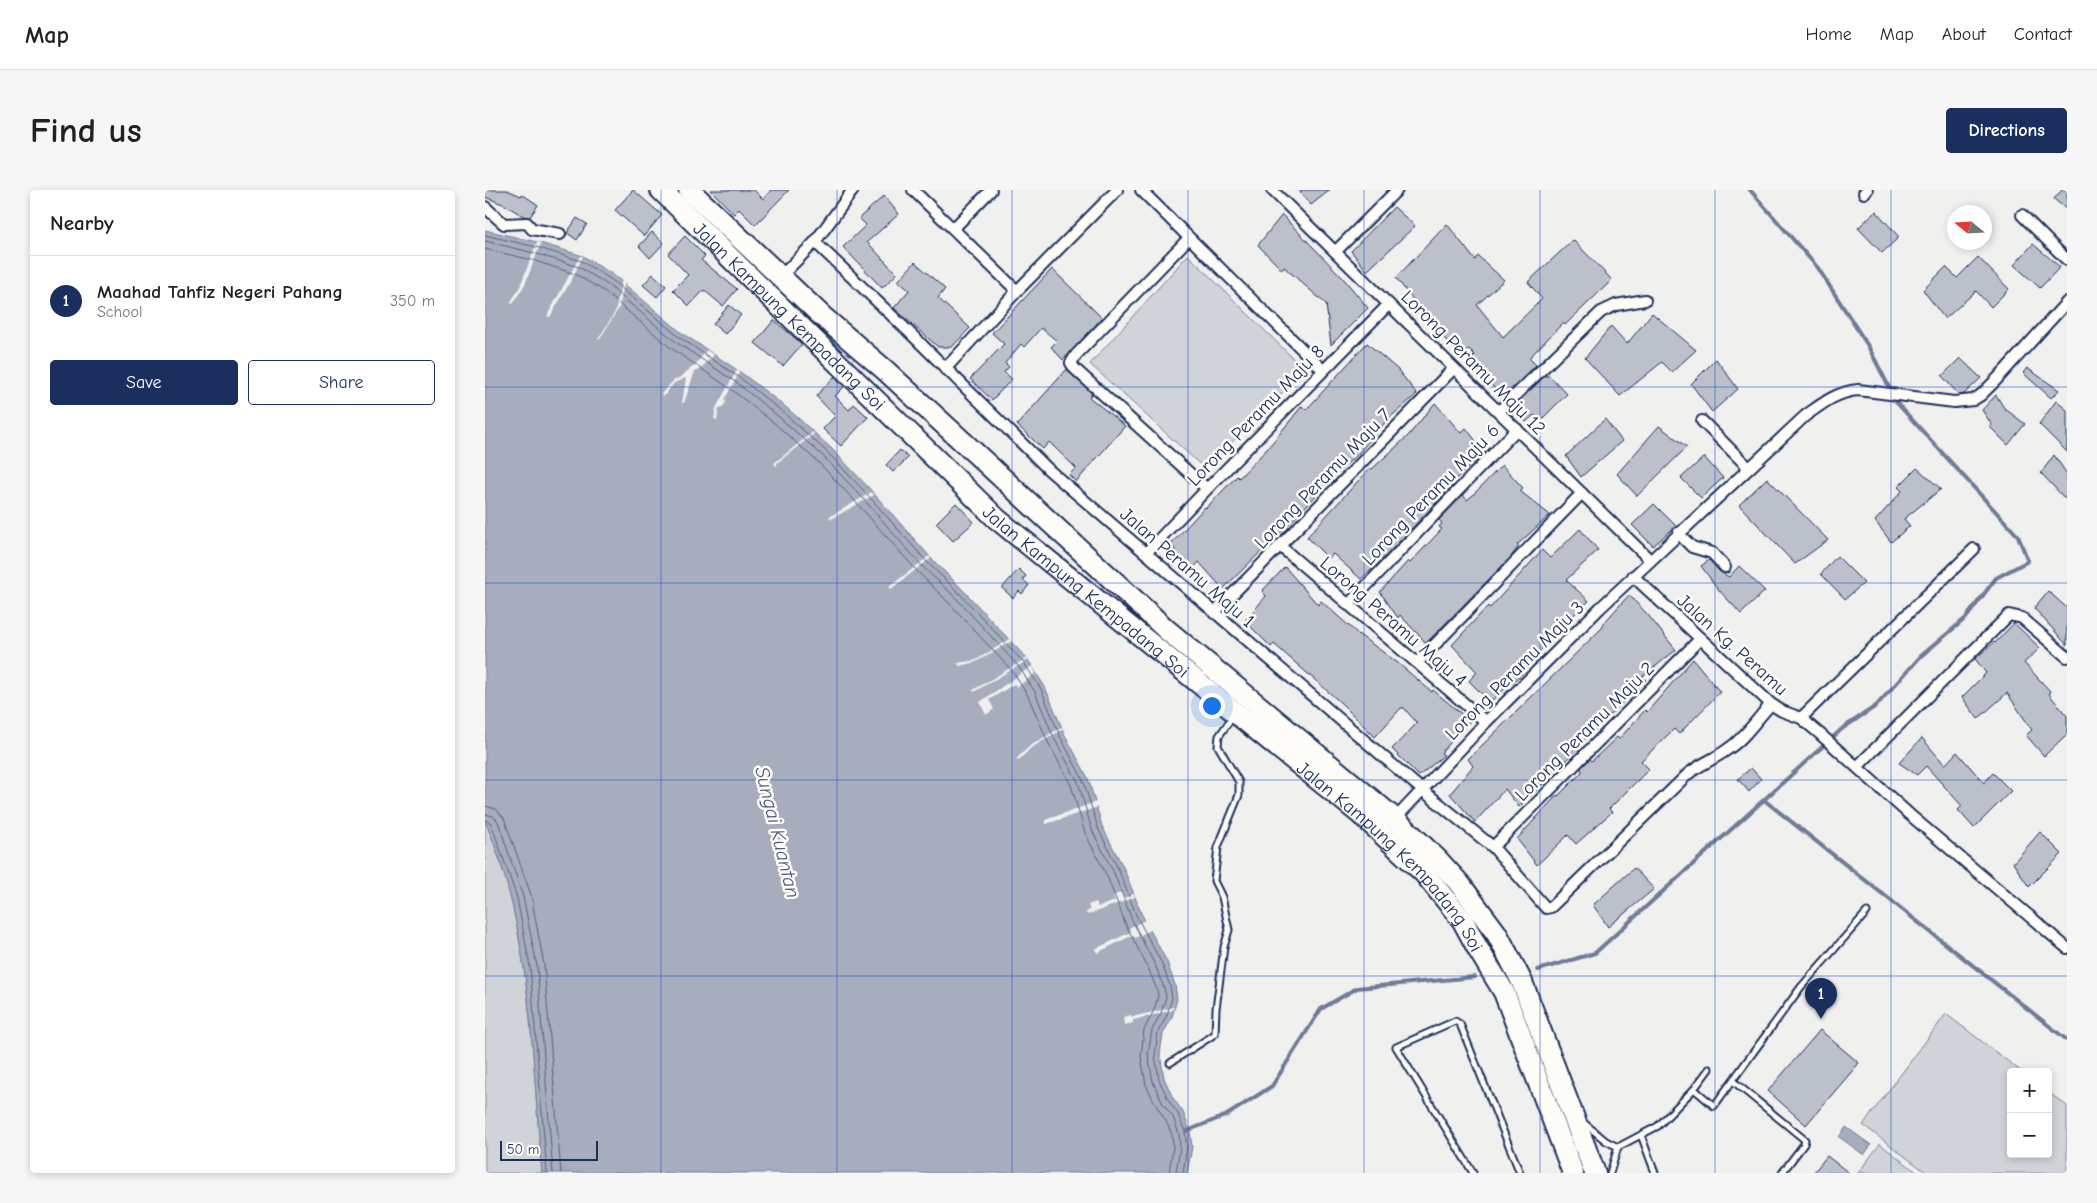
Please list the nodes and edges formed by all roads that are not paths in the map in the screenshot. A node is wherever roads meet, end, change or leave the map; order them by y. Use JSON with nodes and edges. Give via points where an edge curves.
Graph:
{"nodes":[{"id":1,"x":661,"y":190,"type":"edge"},
{"id":2,"x":689,"y":190,"type":"edge"},
{"id":3,"x":853,"y":190,"type":"edge"},
{"id":4,"x":913,"y":190,"type":"edge"},
{"id":5,"x":991,"y":190,"type":"edge"},
{"id":6,"x":1117,"y":190,"type":"edge"},
{"id":7,"x":1141,"y":190,"type":"edge"},
{"id":8,"x":1272,"y":190,"type":"edge"},
{"id":9,"x":1397,"y":190,"type":"edge"},
{"id":10,"x":485,"y":207,"type":"edge"},
{"id":11,"x":2022,"y":214,"type":"dead end"},
{"id":12,"x":953,"y":229,"type":"junction"},
{"id":13,"x":560,"y":234,"type":"dead end"},
{"id":14,"x":1189,"y":238,"type":"junction"},
{"id":15,"x":815,"y":242,"type":"junction"},
{"id":16,"x":1336,"y":251,"type":"junction"},
{"id":17,"x":2067,"y":260,"type":"edge"},
{"id":18,"x":781,"y":276,"type":"junction"},
{"id":19,"x":1017,"y":291,"type":"junction"},
{"id":20,"x":1645,"y":300,"type":"dead end"},
{"id":21,"x":2067,"y":302,"type":"edge"},
{"id":22,"x":1389,"y":304,"type":"junction"},
{"id":23,"x":1455,"y":368,"type":"junction"},
{"id":24,"x":945,"y":369,"type":"junction"},
{"id":25,"x":1323,"y":370,"type":"junction"},
{"id":26,"x":1499,"y":410,"type":"junction"},
{"id":27,"x":1702,"y":421,"type":"dead end"},
{"id":28,"x":1517,"y":429,"type":"junction"},
{"id":29,"x":1748,"y":467,"type":"junction"},
{"id":30,"x":1207,"y":489,"type":"junction"},
{"id":31,"x":1581,"y":493,"type":"junction"},
{"id":32,"x":1021,"y":495,"type":"junction"},
{"id":33,"x":997,"y":519,"type":"junction"},
{"id":34,"x":1678,"y":533,"type":"junction"},
{"id":35,"x":1280,"y":546,"type":"junction"},
{"id":36,"x":1974,"y":549,"type":"dead end"},
{"id":37,"x":1146,"y":553,"type":"junction"},
{"id":38,"x":1650,"y":560,"type":"junction"},
{"id":39,"x":1725,"y":567,"type":"dead end"},
{"id":40,"x":1633,"y":576,"type":"junction"},
{"id":41,"x":1348,"y":605,"type":"junction"},
{"id":42,"x":1214,"y":613,"type":"junction"},
{"id":43,"x":1700,"y":639,"type":"junction"},
{"id":44,"x":2067,"y":657,"type":"edge"},
{"id":45,"x":1417,"y":663,"type":"junction"},
{"id":46,"x":1771,"y":704,"type":"junction"},
{"id":47,"x":1236,"y":712,"type":"junction"},
{"id":48,"x":1801,"y":718,"type":"junction"},
{"id":49,"x":1486,"y":722,"type":"junction"},
{"id":50,"x":1857,"y":766,"type":"junction"},
{"id":51,"x":1421,"y":790,"type":"junction"},
{"id":52,"x":1395,"y":819,"type":"junction"},
{"id":53,"x":1493,"y":847,"type":"junction"},
{"id":54,"x":1867,"y":912,"type":"dead end"},
{"id":55,"x":2067,"y":948,"type":"edge"},
{"id":56,"x":1170,"y":1063,"type":"dead end"},
{"id":57,"x":1709,"y":1070,"type":"dead end"},
{"id":58,"x":1733,"y":1081,"type":"junction"},
{"id":59,"x":1694,"y":1089,"type":"junction"},
{"id":60,"x":1572,"y":1113,"type":"junction"},
{"id":61,"x":1641,"y":1135,"type":"junction"},
{"id":62,"x":1618,"y":1147,"type":"junction"},
{"id":63,"x":1473,"y":1173,"type":"edge"},
{"id":64,"x":1520,"y":1173,"type":"edge"},
{"id":65,"x":1573,"y":1173,"type":"edge"},
{"id":66,"x":1595,"y":1173,"type":"edge"},
{"id":67,"x":1610,"y":1173,"type":"edge"},
{"id":68,"x":1655,"y":1173,"type":"edge"},
{"id":69,"x":1782,"y":1173,"type":"edge"}],
"edges":[{"from":1,"to":33,"type":"highway","name":"Jalan Kampung Kempadang Soi"},
{"from":2,"to":18,"type":"highway","name":"Jalan Kampung Kempadang Soi"},
{"from":3,"to":15,"type":"street"},
{"from":4,"to":12,"type":"street"},
{"from":5,"to":12,"type":"street"},
{"from":6,"to":19,"type":"street"},
{"from":7,"to":14,"type":"street"},
{"from":8,"to":16,"type":"street","name":"Lorong Peramu Maju 12"},
{"from":9,"to":16,"type":"street"},
{"from":10,"to":13,"type":"street","via":[[504,224],[527,224],[532,230]]},
{"from":11,"to":17,"type":"street"},
{"from":12,"to":19,"type":"street"},
{"from":14,"to":25,"type":"street"},
{"from":14,"to":30,"type":"street","via":[[1071,363]]},
{"from":15,"to":18,"type":"street"},
{"from":15,"to":24,"type":"street","name":"Jalan Peramu Maju 1"},
{"from":16,"to":22,"type":"street","name":"Lorong Peramu Maju 12"},
{"from":18,"to":32,"type":"highway","name":"Jalan Kampung Kempadang Soi"},
{"from":19,"to":24,"type":"street"},
{"from":20,"to":26,"type":"street","via":[[1616,305],[1601,312]]},
{"from":21,"to":29,"type":"street","name":"Lorong Peramu Maju 3","via":[[1997,379],[1973,400],[1954,402],[1858,390],[1838,394],[1805,416]]},
{"from":22,"to":23,"type":"street","name":"Lorong Peramu Maju 12"},
{"from":22,"to":25,"type":"street","name":"Lorong Peramu Maju 8"},
{"from":23,"to":26,"type":"street","name":"Lorong Peramu Maju 12"},
{"from":23,"to":35,"type":"street","name":"Lorong Peramu Maju 7"},
{"from":24,"to":37,"type":"street","name":"Jalan Peramu Maju 1","via":[[1050,471]]},
{"from":25,"to":30,"type":"street","name":"Lorong Peramu Maju 8"},
{"from":26,"to":28,"type":"street","name":"Lorong Peramu Maju 12"},
{"from":27,"to":29,"type":"street"},
{"from":28,"to":31,"type":"street","name":"Lorong Peramu Maju 12"},
{"from":28,"to":41,"type":"street","name":"Lorong Peramu Maju 6"},
{"from":29,"to":34,"type":"street","name":"Lorong Peramu Maju 3"},
{"from":30,"to":37,"type":"street","name":"Lorong Peramu Maju 8"},
{"from":31,"to":38,"type":"street","name":"Lorong Peramu Maju 12"},
{"from":31,"to":45,"type":"street"},
{"from":32,"to":33,"type":"highway","via":[[1029,514],[1028,524],[1024,527]]},
{"from":32,"to":52,"type":"highway","name":"Jalan Kampung Kempadang Soi","via":[[1168,631]]},
{"from":33,"to":47,"type":"highway","name":"Jalan Kampung Kempadang Soi"},
{"from":34,"to":38,"type":"street","name":"Lorong Peramu Maju 3"},
{"from":34,"to":39,"type":"street","via":[[1692,547],[1713,553]]},
{"from":35,"to":41,"type":"street","name":"Lorong Peramu Maju 4"},
{"from":35,"to":42,"type":"street","name":"Lorong Peramu Maju 7"},
{"from":36,"to":48,"type":"street"},
{"from":37,"to":42,"type":"street","name":"Jalan Peramu Maju 1"},
{"from":38,"to":40,"type":"street","name":"Lorong Peramu Maju 3"},
{"from":40,"to":43,"type":"street","name":"Jalan Kg. Peramu"},
{"from":40,"to":49,"type":"street","name":"Lorong Peramu Maju 3"},
{"from":41,"to":45,"type":"street","name":"Lorong Peramu Maju 4"},
{"from":42,"to":51,"type":"street","name":"Jalan Peramu Maju 1"},
{"from":43,"to":46,"type":"street","name":"Jalan Kg. Peramu"},
{"from":43,"to":53,"type":"street","name":"Lorong Peramu Maju 2"},
{"from":44,"to":50,"type":"street","via":[[2022,618],[2009,615]]},
{"from":45,"to":49,"type":"street","name":"Lorong Peramu Maju 4"},
{"from":46,"to":48,"type":"street","name":"Jalan Kg. Peramu"},
{"from":46,"to":53,"type":"street","name":"Jalan Peramu Maju 1","via":[[1735,743],[1688,774],[1551,907],[1546,908]]},
{"from":47,"to":56,"type":"lane","via":[[1217,741],[1239,782],[1239,795],[1218,847],[1215,880],[1229,930],[1224,947],[1215,1034]]},
{"from":47,"to":65,"type":"highway","name":"Jalan Kampung Kempadang Soi","via":[[1401,850],[1454,908],[1504,992]]},
{"from":48,"to":50,"type":"street","name":"Jalan Kg. Peramu"},
{"from":49,"to":51,"type":"street","name":"Lorong Peramu Maju 3"},
{"from":50,"to":55,"type":"street","name":"Jalan Kg. Peramu"},
{"from":51,"to":52,"type":"street","name":"Lorong Peramu Maju 3"},
{"from":51,"to":53,"type":"street","name":"Jalan Peramu Maju 1"},
{"from":52,"to":60,"type":"highway","name":"Jalan Kampung Kempadang Soi","via":[[1438,860],[1497,934],[1522,982]]},
{"from":54,"to":58,"type":"lane","via":[[1801,987]]},
{"from":57,"to":59,"type":"lane"},
{"from":58,"to":59,"type":"lane","via":[[1714,1106]]},
{"from":58,"to":69,"type":"lane","via":[[1805,1140]]},
{"from":59,"to":61,"type":"lane","via":[[1657,1126]]},
{"from":60,"to":62,"type":"lane","via":[[1596,1134]]},
{"from":60,"to":66,"type":"highway","name":"Jalan Kampung Kempadang Soi"},
{"from":61,"to":62,"type":"lane"},
{"from":61,"to":68,"type":"lane"},
{"from":62,"to":67,"type":"lane"},
{"from":63,"to":64,"type":"lane","via":[[1397,1047],[1455,1021],[1460,1024]]}]}
